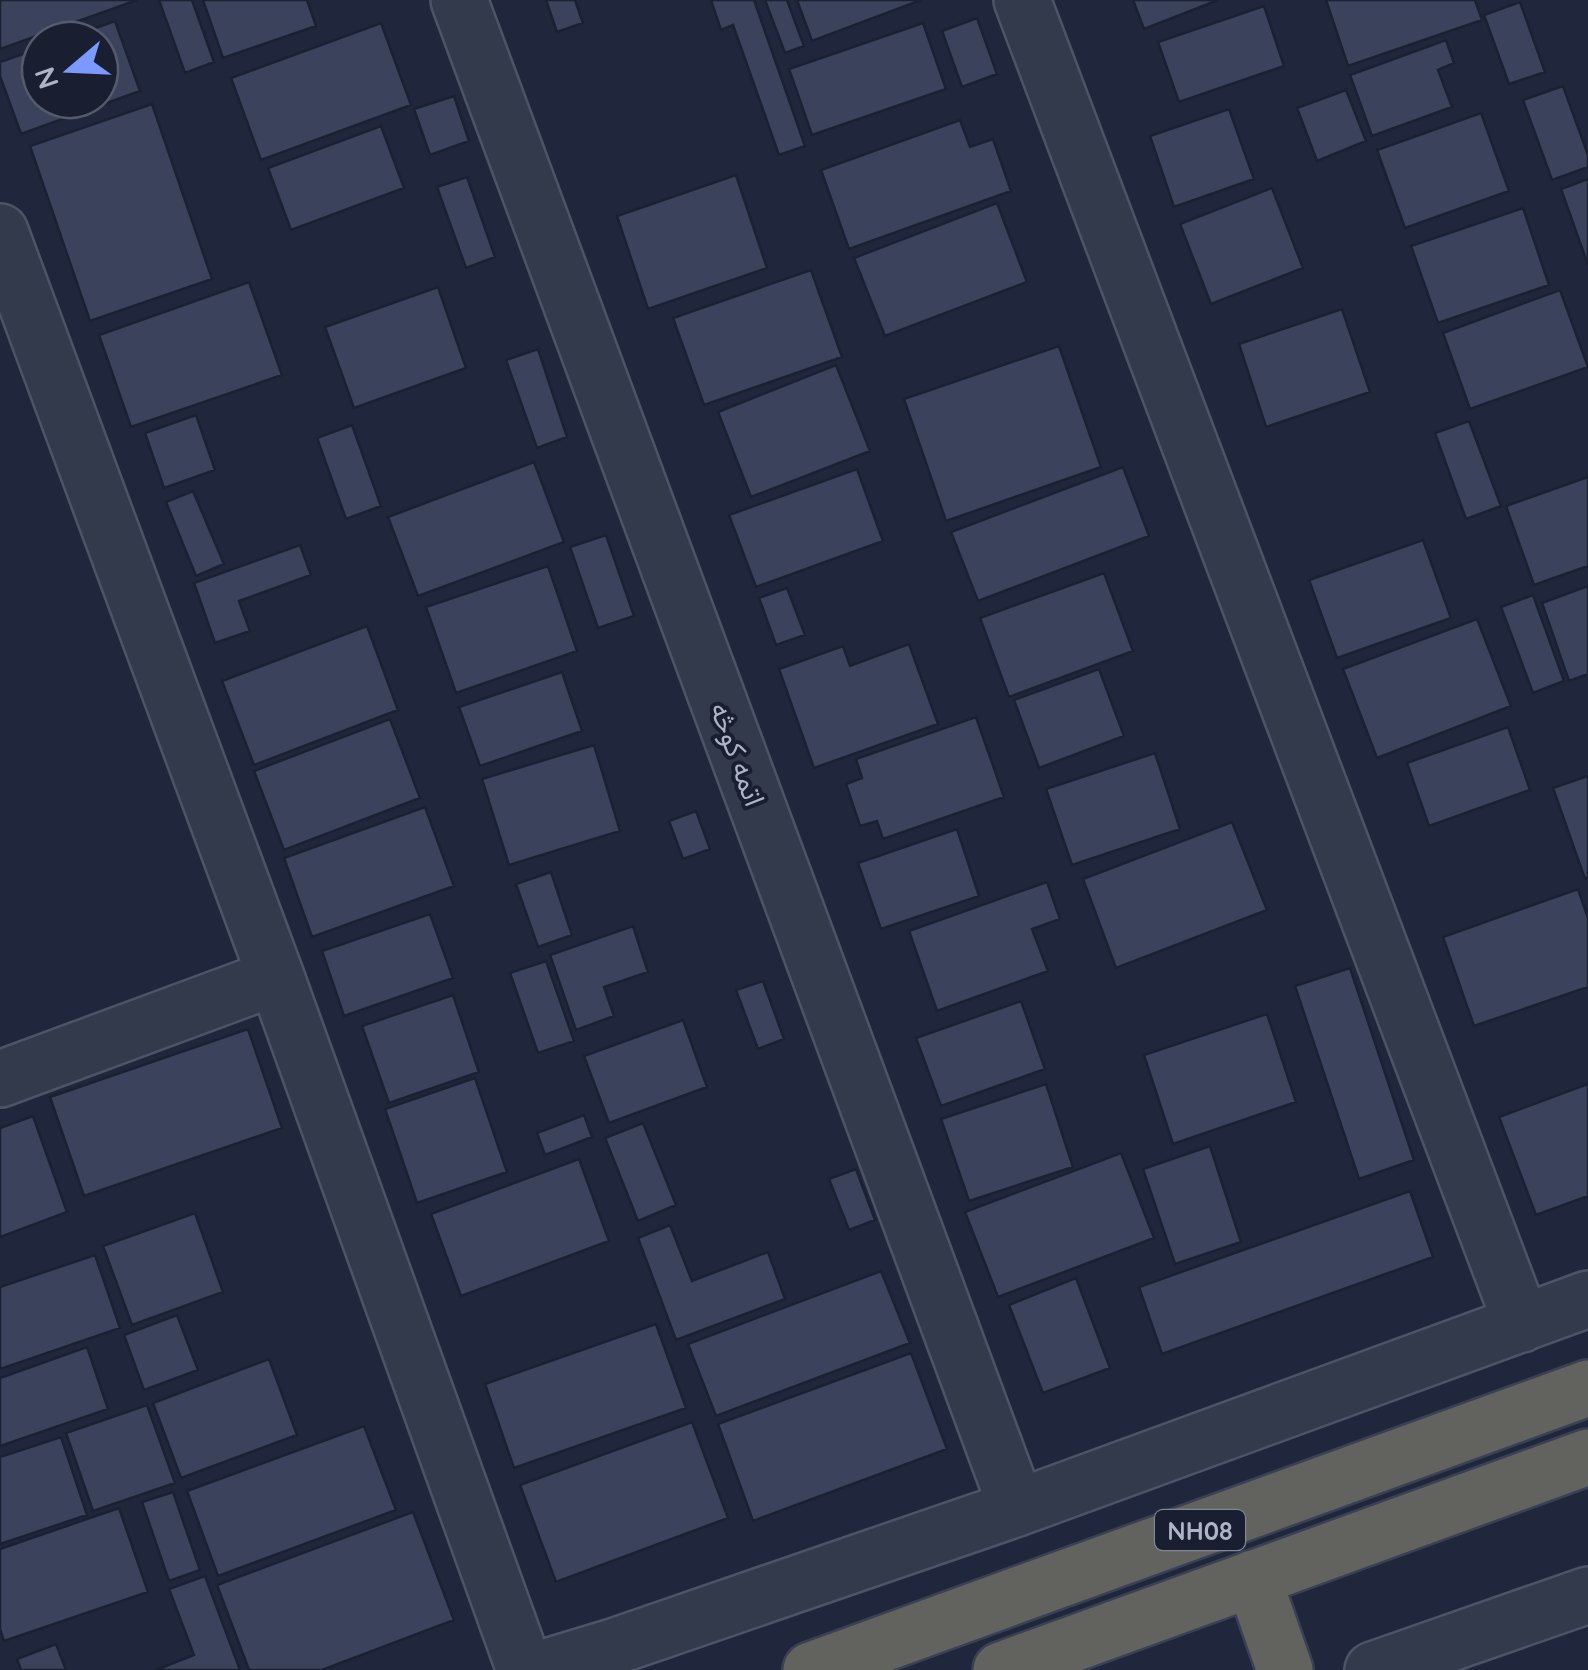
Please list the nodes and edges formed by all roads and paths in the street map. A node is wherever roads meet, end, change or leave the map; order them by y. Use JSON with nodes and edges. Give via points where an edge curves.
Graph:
{"nodes":[{"id":1,"x":458,"y":0,"type":"edge"},
{"id":2,"x":1022,"y":0,"type":"edge"},
{"id":3,"x":0,"y":232,"type":"edge"},
{"id":4,"x":276,"y":977,"type":"junction"},
{"id":5,"x":0,"y":1079,"type":"edge"},
{"id":6,"x":1588,"y":1299,"type":"edge"},
{"id":7,"x":1522,"y":1324,"type":"junction"},
{"id":8,"x":1588,"y":1388,"type":"edge"},
{"id":9,"x":1588,"y":1457,"type":"edge"},
{"id":10,"x":1017,"y":1508,"type":"junction"},
{"id":11,"x":1253,"y":1578,"type":"junction"},
{"id":12,"x":1588,"y":1595,"type":"edge"},
{"id":13,"x":525,"y":1670,"type":"edge"},
{"id":14,"x":537,"y":1670,"type":"edge"},
{"id":15,"x":811,"y":1670,"type":"edge"},
{"id":16,"x":1002,"y":1670,"type":"edge"},
{"id":17,"x":1285,"y":1670,"type":"edge"},
{"id":18,"x":1372,"y":1670,"type":"edge"}],
"edges":[{"from":1,"to":10,"type":"street","name":"اتمه کوڅه"},
{"from":2,"to":7,"type":"street"},
{"from":3,"to":4,"type":"street"},
{"from":4,"to":5,"type":"street"},
{"from":4,"to":13,"type":"street"},
{"from":6,"to":7,"type":"street"},
{"from":7,"to":10,"type":"street"},
{"from":8,"to":15,"type":"highway","number":"NH08"},
{"from":9,"to":11,"type":"highway","number":"NH08"},
{"from":10,"to":14,"type":"street"},
{"from":11,"to":16,"type":"highway","number":"NH08"},
{"from":11,"to":17,"type":"highway"},
{"from":12,"to":18,"type":"street"}]}
